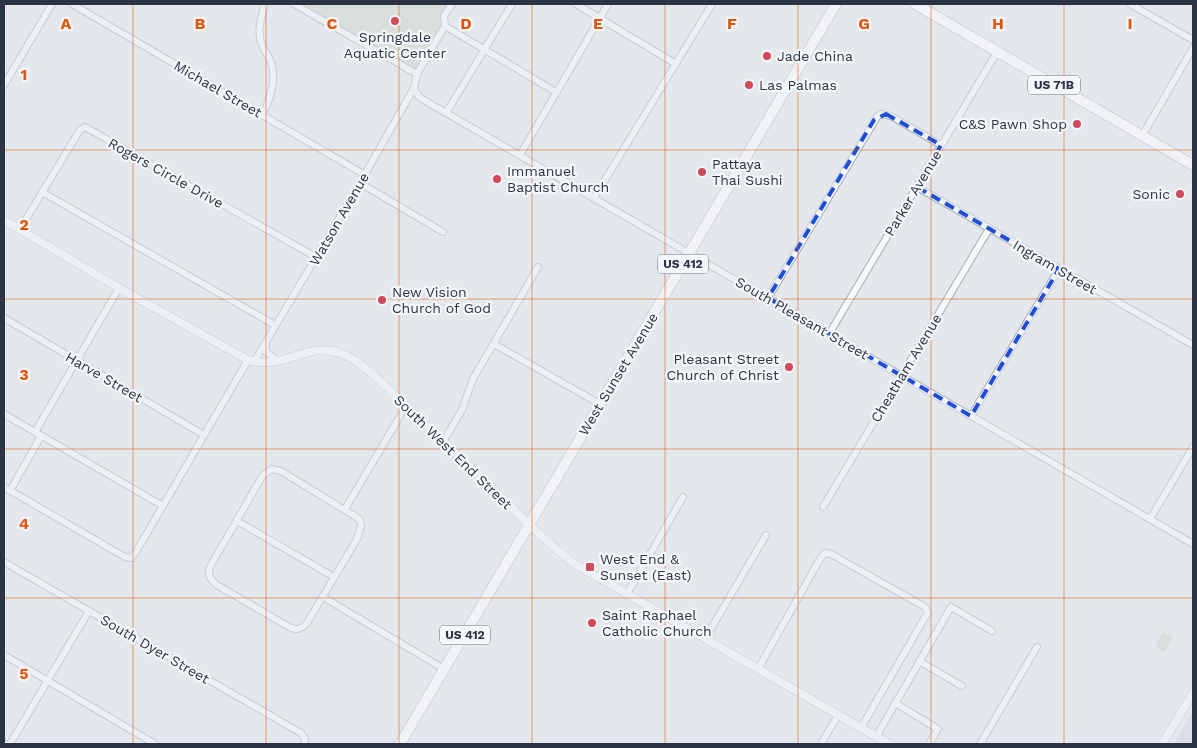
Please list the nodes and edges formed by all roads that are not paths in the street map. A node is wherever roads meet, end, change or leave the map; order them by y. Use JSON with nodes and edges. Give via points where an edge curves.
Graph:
{"nodes":[{"id":1,"x":52,"y":4,"type":"edge"},
{"id":2,"x":72,"y":4,"type":"edge"},
{"id":3,"x":265,"y":4,"type":"edge"},
{"id":4,"x":294,"y":4,"type":"edge"},
{"id":5,"x":452,"y":4,"type":"edge"},
{"id":6,"x":512,"y":4,"type":"edge"},
{"id":7,"x":576,"y":4,"type":"edge"},
{"id":8,"x":608,"y":4,"type":"edge"},
{"id":9,"x":712,"y":4,"type":"edge"},
{"id":10,"x":836,"y":4,"type":"edge"},
{"id":11,"x":915,"y":4,"type":"edge"},
{"id":12,"x":1130,"y":4,"type":"edge"},
{"id":13,"x":600,"y":18,"type":"junction"},
{"id":14,"x":445,"y":26,"type":"junction"},
{"id":15,"x":1193,"y":40,"type":"edge"},
{"id":16,"x":1193,"y":48,"type":"edge"},
{"id":17,"x":485,"y":49,"type":"junction"},
{"id":18,"x":997,"y":52,"type":"junction"},
{"id":19,"x":676,"y":64,"type":"junction"},
{"id":20,"x":417,"y":74,"type":"junction"},
{"id":21,"x":4,"y":84,"type":"edge"},
{"id":22,"x":414,"y":88,"type":"junction"},
{"id":23,"x":556,"y":92,"type":"junction"},
{"id":24,"x":446,"y":113,"type":"junction"},
{"id":25,"x":262,"y":115,"type":"junction"},
{"id":26,"x":1142,"y":136,"type":"junction"},
{"id":27,"x":942,"y":145,"type":"junction"},
{"id":28,"x":520,"y":155,"type":"junction"},
{"id":29,"x":1193,"y":164,"type":"edge"},
{"id":30,"x":365,"y":174,"type":"junction"},
{"id":31,"x":360,"y":183,"type":"junction"},
{"id":32,"x":917,"y":187,"type":"junction"},
{"id":33,"x":42,"y":192,"type":"junction"},
{"id":34,"x":594,"y":198,"type":"junction"},
{"id":35,"x":4,"y":220,"type":"edge"},
{"id":36,"x":989,"y":229,"type":"junction"},
{"id":37,"x":20,"y":230,"type":"junction"},
{"id":38,"x":443,"y":232,"type":"dead end"},
{"id":39,"x":690,"y":253,"type":"junction"},
{"id":40,"x":316,"y":257,"type":"junction"},
{"id":41,"x":538,"y":267,"type":"dead end"},
{"id":42,"x":1059,"y":269,"type":"junction"},
{"id":43,"x":119,"y":288,"type":"junction"},
{"id":44,"x":768,"y":298,"type":"junction"},
{"id":45,"x":4,"y":318,"type":"edge"},
{"id":46,"x":275,"y":325,"type":"junction"},
{"id":47,"x":829,"y":334,"type":"junction"},
{"id":48,"x":266,"y":341,"type":"junction"},
{"id":49,"x":494,"y":344,"type":"junction"},
{"id":50,"x":1193,"y":345,"type":"edge"},
{"id":51,"x":77,"y":361,"type":"junction"},
{"id":52,"x":251,"y":361,"type":"junction"},
{"id":53,"x":279,"y":362,"type":"junction"},
{"id":54,"x":902,"y":375,"type":"junction"},
{"id":55,"x":600,"y":404,"type":"junction"},
{"id":56,"x":406,"y":406,"type":"junction"},
{"id":57,"x":4,"y":414,"type":"edge"},
{"id":58,"x":971,"y":416,"type":"junction"},
{"id":59,"x":35,"y":432,"type":"junction"},
{"id":60,"x":204,"y":435,"type":"junction"},
{"id":61,"x":42,"y":436,"type":"junction"},
{"id":62,"x":443,"y":442,"type":"junction"},
{"id":63,"x":1193,"y":447,"type":"edge"},
{"id":64,"x":7,"y":489,"type":"edge"},
{"id":65,"x":683,"y":497,"type":"dead end"},
{"id":66,"x":163,"y":506,"type":"junction"},
{"id":67,"x":823,"y":507,"type":"dead end"},
{"id":68,"x":345,"y":509,"type":"junction"},
{"id":69,"x":1150,"y":519,"type":"junction"},
{"id":70,"x":237,"y":521,"type":"junction"},
{"id":71,"x":529,"y":525,"type":"junction"},
{"id":72,"x":766,"y":535,"type":"dead end"},
{"id":73,"x":1193,"y":544,"type":"edge"},
{"id":74,"x":4,"y":562,"type":"edge"},
{"id":75,"x":334,"y":577,"type":"junction"},
{"id":76,"x":627,"y":594,"type":"junction"},
{"id":77,"x":323,"y":597,"type":"junction"},
{"id":78,"x":89,"y":611,"type":"junction"},
{"id":79,"x":992,"y":631,"type":"dead end"},
{"id":80,"x":705,"y":639,"type":"junction"},
{"id":81,"x":1036,"y":647,"type":"dead end"},
{"id":82,"x":4,"y":656,"type":"edge"},
{"id":83,"x":919,"y":661,"type":"junction"},
{"id":84,"x":444,"y":669,"type":"junction"},
{"id":85,"x":758,"y":669,"type":"junction"},
{"id":86,"x":48,"y":681,"type":"junction"},
{"id":87,"x":962,"y":686,"type":"dead end"},
{"id":88,"x":1193,"y":693,"type":"edge"},
{"id":89,"x":895,"y":703,"type":"junction"},
{"id":90,"x":838,"y":715,"type":"junction"},
{"id":91,"x":861,"y":728,"type":"junction"},
{"id":92,"x":876,"y":736,"type":"junction"},
{"id":93,"x":304,"y":742,"type":"edge"},
{"id":94,"x":10,"y":744,"type":"edge"},
{"id":95,"x":156,"y":744,"type":"edge"},
{"id":96,"x":400,"y":744,"type":"edge"},
{"id":97,"x":821,"y":744,"type":"edge"},
{"id":98,"x":889,"y":744,"type":"edge"},
{"id":99,"x":929,"y":744,"type":"edge"},
{"id":100,"x":980,"y":744,"type":"edge"},
{"id":101,"x":1162,"y":744,"type":"edge"}],
"edges":[{"from":1,"to":21,"type":"street"},
{"from":2,"to":25,"type":"street","name":"Michael Street"},
{"from":3,"to":25,"type":"street","via":[[259,25],[260,40],[271,61],[273,80]]},
{"from":4,"to":20,"type":"street"},
{"from":5,"to":14,"type":"street","name":"Watson Avenue","via":[[444,16]]},
{"from":6,"to":17,"type":"street"},
{"from":7,"to":13,"type":"street"},
{"from":8,"to":13,"type":"street"},
{"from":9,"to":19,"type":"street"},
{"from":10,"to":39,"type":"highway","name":"West Sunset Avenue","number":"US 412"},
{"from":11,"to":18,"type":"highway","number":"US 71B"},
{"from":12,"to":15,"type":"street"},
{"from":13,"to":19,"type":"street"},
{"from":13,"to":23,"type":"street"},
{"from":14,"to":17,"type":"street"},
{"from":14,"to":20,"type":"street","name":"Watson Avenue"},
{"from":16,"to":26,"type":"street"},
{"from":17,"to":23,"type":"street"},
{"from":17,"to":24,"type":"street"},
{"from":18,"to":26,"type":"highway","number":"US 71B"},
{"from":18,"to":27,"type":"street","name":"Parker Avenue"},
{"from":19,"to":34,"type":"street"},
{"from":20,"to":22,"type":"street","name":"Watson Avenue"},
{"from":22,"to":24,"type":"street","name":"South Pleasant Street","via":[[422,99]]},
{"from":22,"to":30,"type":"street","name":"Watson Avenue"},
{"from":23,"to":28,"type":"street"},
{"from":24,"to":28,"type":"street","name":"South Pleasant Street"},
{"from":25,"to":30,"type":"street","name":"Michael Street"},
{"from":26,"to":29,"type":"highway","number":"US 71B"},
{"from":27,"to":32,"type":"street","name":"Parker Avenue"},
{"from":27,"to":44,"type":"street","via":[[891,116],[881,114],[874,120]]},
{"from":28,"to":34,"type":"street","name":"South Pleasant Street"},
{"from":30,"to":31,"type":"street","name":"Watson Avenue"},
{"from":31,"to":38,"type":"street"},
{"from":31,"to":40,"type":"street","name":"Watson Avenue"},
{"from":32,"to":36,"type":"street","name":"Ingram Street"},
{"from":32,"to":47,"type":"street","name":"Parker Avenue"},
{"from":33,"to":37,"type":"street","name":"Rogers Circle Drive"},
{"from":33,"to":40,"type":"street","name":"Rogers Circle Drive","via":[[80,130],[85,127]]},
{"from":33,"to":46,"type":"street"},
{"from":34,"to":39,"type":"street","name":"South Pleasant Street"},
{"from":35,"to":37,"type":"street","name":"South West End Street"},
{"from":36,"to":42,"type":"street","name":"Ingram Street"},
{"from":36,"to":54,"type":"street","name":"Cheatham Avenue"},
{"from":37,"to":43,"type":"street","name":"South West End Street"},
{"from":39,"to":44,"type":"street","name":"South Pleasant Street"},
{"from":39,"to":55,"type":"highway","name":"West Sunset Avenue","number":"US 412"},
{"from":40,"to":46,"type":"street","name":"Watson Avenue"},
{"from":41,"to":49,"type":"street"},
{"from":42,"to":50,"type":"street","name":"Ingram Street"},
{"from":42,"to":58,"type":"street"},
{"from":43,"to":51,"type":"street"},
{"from":43,"to":52,"type":"street","name":"South West End Street"},
{"from":44,"to":47,"type":"street","name":"South Pleasant Street"},
{"from":45,"to":51,"type":"street","name":"Harve Street"},
{"from":46,"to":48,"type":"street","name":"Watson Avenue"},
{"from":47,"to":54,"type":"street","name":"South Pleasant Street"},
{"from":48,"to":52,"type":"street","name":"Watson Avenue"},
{"from":48,"to":53,"type":"street","via":[[266,352]]},
{"from":49,"to":55,"type":"street"},
{"from":49,"to":62,"type":"street"},
{"from":51,"to":59,"type":"street"},
{"from":51,"to":60,"type":"street","name":"Harve Street"},
{"from":52,"to":53,"type":"street","name":"South West End Street"},
{"from":52,"to":60,"type":"street","name":"Watson Avenue"},
{"from":53,"to":56,"type":"street","name":"South West End Street","via":[[314,351],[337,352],[362,365]]},
{"from":54,"to":58,"type":"street","name":"South Pleasant Street"},
{"from":54,"to":67,"type":"street","name":"Cheatham Avenue"},
{"from":55,"to":71,"type":"highway","name":"West Sunset Avenue","number":"US 412"},
{"from":56,"to":62,"type":"street","name":"South West End Street"},
{"from":56,"to":68,"type":"street"},
{"from":57,"to":59,"type":"street"},
{"from":58,"to":69,"type":"street","name":"South Pleasant Street"},
{"from":59,"to":61,"type":"street"},
{"from":60,"to":66,"type":"street","name":"Watson Avenue"},
{"from":61,"to":64,"type":"street"},
{"from":61,"to":66,"type":"street"},
{"from":62,"to":71,"type":"street","name":"South West End Street"},
{"from":63,"to":69,"type":"street"},
{"from":64,"to":66,"type":"street","name":"Watson Avenue","via":[[131,558]]},
{"from":65,"to":76,"type":"street"},
{"from":68,"to":70,"type":"street","via":[[281,471],[272,469],[264,475]]},
{"from":68,"to":75,"type":"street","via":[[360,520],[361,531]]},
{"from":69,"to":73,"type":"street","name":"South Pleasant Street"},
{"from":70,"to":75,"type":"street"},
{"from":70,"to":77,"type":"street","via":[[208,571],[212,581],[294,630],[304,627]]},
{"from":71,"to":76,"type":"street","name":"South West End Street","via":[[575,564]]},
{"from":71,"to":84,"type":"highway","name":"West Sunset Avenue","number":"US 412"},
{"from":72,"to":80,"type":"street"},
{"from":74,"to":78,"type":"street","name":"South Dyer Street"},
{"from":75,"to":77,"type":"street"},
{"from":76,"to":80,"type":"street","name":"South West End Street"},
{"from":77,"to":84,"type":"street"},
{"from":78,"to":86,"type":"street"},
{"from":78,"to":93,"type":"street","name":"South Dyer Street","via":[[301,733]]},
{"from":79,"to":83,"type":"street","via":[[951,607]]},
{"from":80,"to":85,"type":"street","name":"South West End Street"},
{"from":81,"to":100,"type":"street"},
{"from":82,"to":86,"type":"street"},
{"from":83,"to":87,"type":"street"},
{"from":83,"to":89,"type":"street"},
{"from":84,"to":96,"type":"highway","name":"West Sunset Avenue","number":"US 412"},
{"from":85,"to":90,"type":"street","name":"South West End Street"},
{"from":85,"to":91,"type":"street","via":[[825,553],[925,607],[928,613]]},
{"from":86,"to":94,"type":"street"},
{"from":86,"to":95,"type":"street"},
{"from":88,"to":101,"type":"street"},
{"from":89,"to":92,"type":"street"},
{"from":89,"to":99,"type":"street","via":[[938,729]]},
{"from":90,"to":91,"type":"street","name":"South West End Street"},
{"from":90,"to":97,"type":"street"},
{"from":91,"to":92,"type":"street","name":"South West End Street"},
{"from":92,"to":98,"type":"street","name":"South West End Street"}]}
